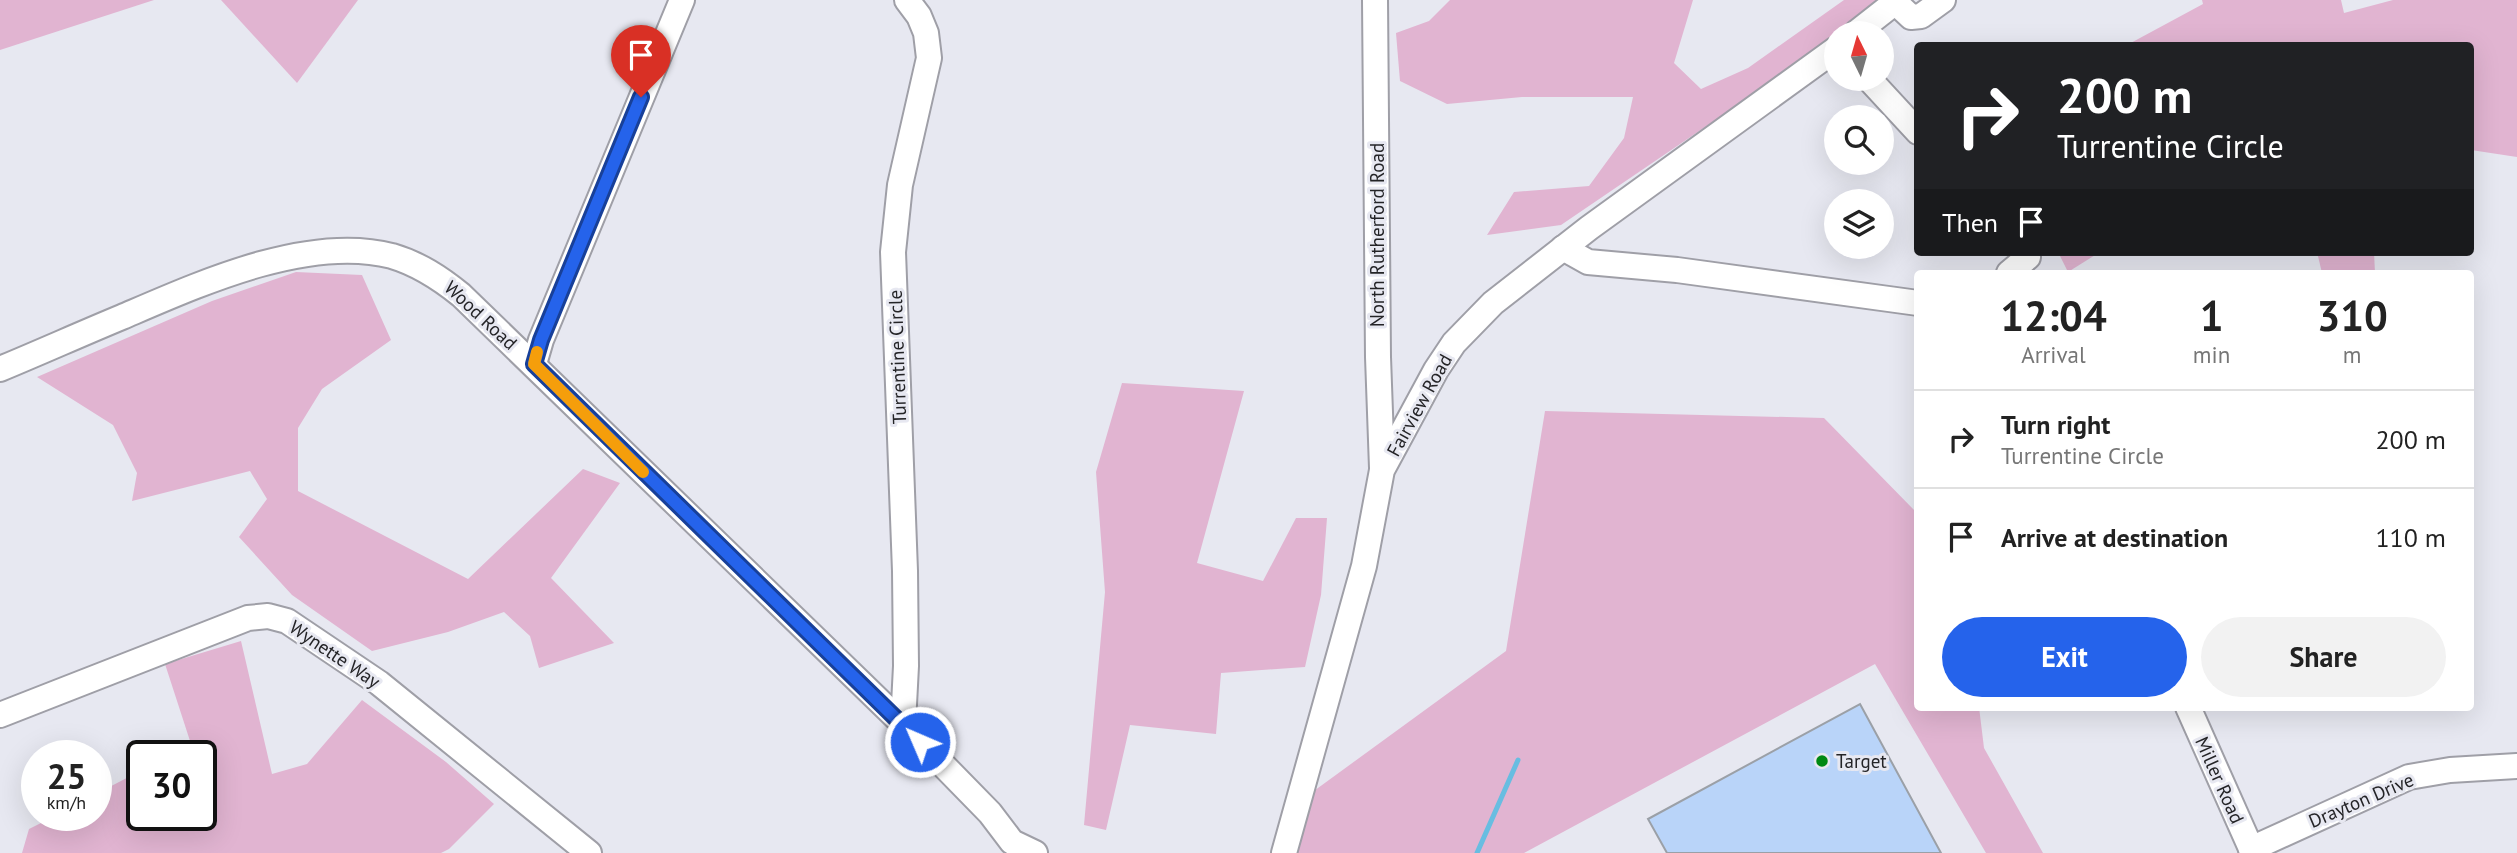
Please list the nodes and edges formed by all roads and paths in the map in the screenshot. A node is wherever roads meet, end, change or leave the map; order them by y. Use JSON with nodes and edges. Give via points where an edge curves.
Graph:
{"nodes":[{"id":1,"x":682,"y":0,"type":"edge"},
{"id":2,"x":907,"y":0,"type":"edge"},
{"id":3,"x":1375,"y":0,"type":"edge"},
{"id":4,"x":1943,"y":0,"type":"edge"},
{"id":5,"x":1897,"y":1,"type":"edge"},
{"id":6,"x":1871,"y":21,"type":"edge"},
{"id":7,"x":1824,"y":58,"type":"edge"},
{"id":8,"x":1880,"y":91,"type":"edge"},
{"id":9,"x":1914,"y":128,"type":"edge"},
{"id":10,"x":1563,"y":248,"type":"junction"},
{"id":11,"x":1914,"y":302,"type":"edge"},
{"id":12,"x":534,"y":364,"type":"junction"},
{"id":13,"x":0,"y":369,"type":"edge"},
{"id":14,"x":1382,"y":470,"type":"junction"},
{"id":15,"x":2190,"y":711,"type":"edge"},
{"id":16,"x":0,"y":715,"type":"edge"},
{"id":17,"x":903,"y":724,"type":"junction"},
{"id":18,"x":2517,"y":766,"type":"edge"},
{"id":19,"x":1007,"y":847,"type":"edge"},
{"id":20,"x":2252,"y":851,"type":"edge"},
{"id":21,"x":589,"y":853,"type":"edge"},
{"id":22,"x":1035,"y":853,"type":"edge"},
{"id":23,"x":1284,"y":853,"type":"edge"}],
"edges":[{"from":1,"to":12,"type":"street"},
{"from":2,"to":17,"type":"street","name":"Turrentine Circle","via":[[926,33],[929,58],[900,185],[893,252],[905,571]]},
{"from":3,"to":14,"type":"street","name":"North Rutherford Road"},
{"from":4,"to":5,"type":"street","via":[[1921,16],[1911,17]]},
{"from":5,"to":6,"type":"street"},
{"from":7,"to":10,"type":"street","name":"Fairview Road"},
{"from":8,"to":9,"type":"street"},
{"from":10,"to":11,"type":"street","via":[[1588,262]]},
{"from":10,"to":14,"type":"street","name":"Fairview Road","via":[[1493,303],[1454,343]]},
{"from":12,"to":13,"type":"street","name":"Wood Road","via":[[461,295],[424,268],[391,256],[341,252],[262,263],[224,275]]},
{"from":12,"to":17,"type":"street","name":"Wood Road"},
{"from":14,"to":23,"type":"street","name":"Fairview Road","via":[[1364,566]]},
{"from":15,"to":20,"type":"street","name":"Miller Road"},
{"from":16,"to":21,"type":"street","name":"Wynette Way","via":[[248,618],[268,616],[287,621],[379,682]]},
{"from":17,"to":19,"type":"street","name":"Wood Road","via":[[990,813]]},
{"from":18,"to":20,"type":"street","name":"Drayton Drive","via":[[2450,769],[2409,777]]},
{"from":19,"to":22,"type":"street","name":"Wood Road"}]}
